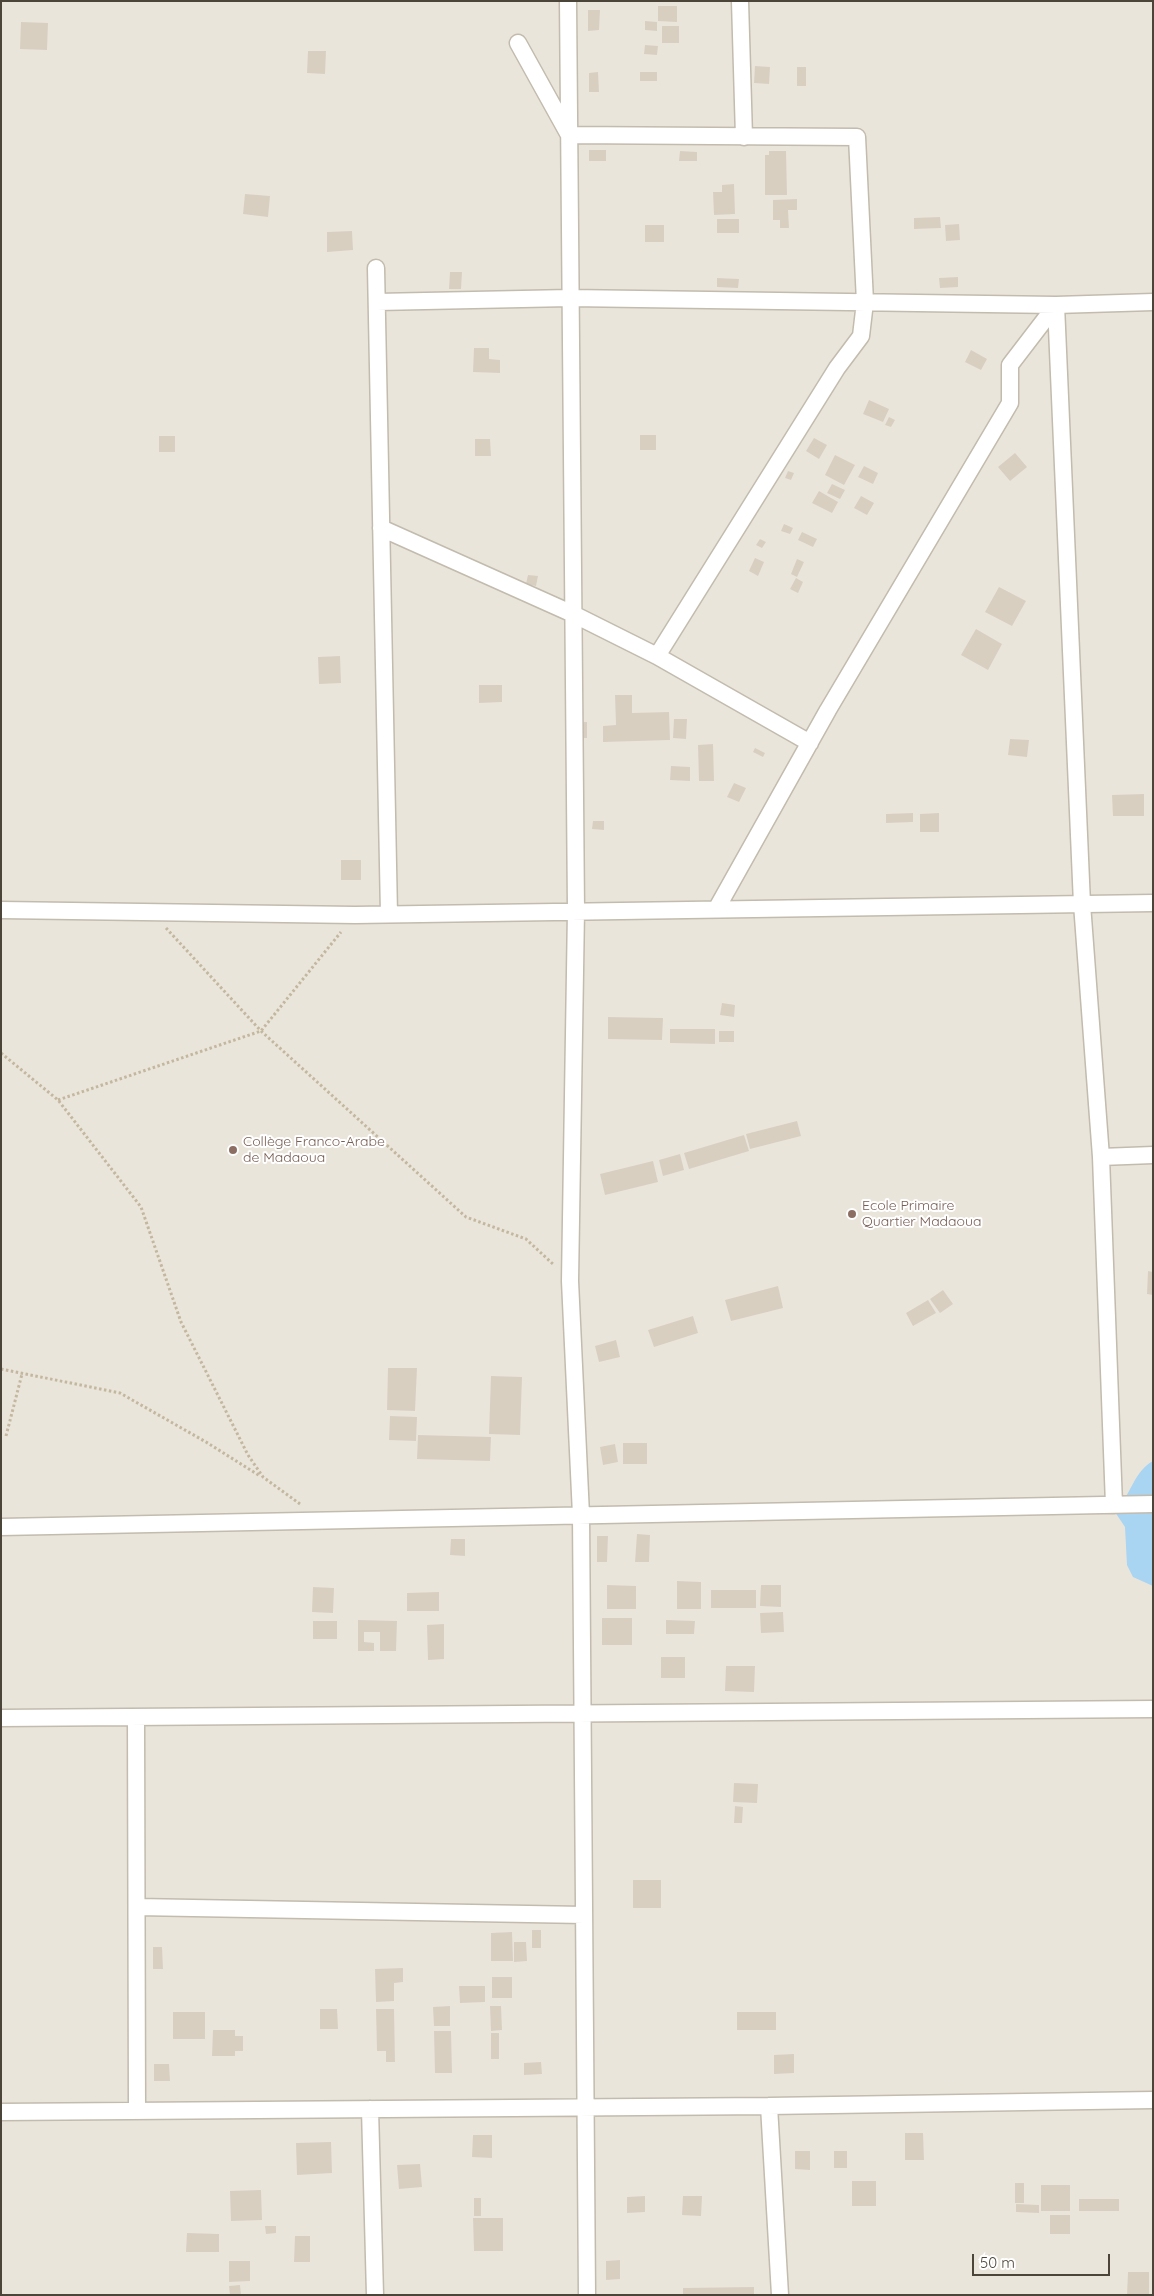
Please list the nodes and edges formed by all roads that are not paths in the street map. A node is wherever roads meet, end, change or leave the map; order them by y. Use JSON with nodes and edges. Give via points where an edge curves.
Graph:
{"nodes":[{"id":1,"x":568,"y":1,"type":"edge"},
{"id":2,"x":740,"y":1,"type":"edge"},
{"id":3,"x":518,"y":43,"type":"dead end"},
{"id":4,"x":569,"y":135,"type":"junction"},
{"id":5,"x":744,"y":136,"type":"junction"},
{"id":6,"x":376,"y":268,"type":"dead end"},
{"id":7,"x":570,"y":298,"type":"junction"},
{"id":8,"x":377,"y":302,"type":"junction"},
{"id":9,"x":865,"y":302,"type":"junction"},
{"id":10,"x":1153,"y":302,"type":"edge"},
{"id":11,"x":1056,"y":305,"type":"junction"},
{"id":12,"x":381,"y":528,"type":"junction"},
{"id":13,"x":573,"y":614,"type":"junction"},
{"id":14,"x":657,"y":656,"type":"junction"},
{"id":15,"x":810,"y":743,"type":"junction"},
{"id":16,"x":1153,"y":903,"type":"edge"},
{"id":17,"x":1082,"y":904,"type":"junction"},
{"id":18,"x":716,"y":908,"type":"junction"},
{"id":19,"x":1,"y":910,"type":"edge"},
{"id":20,"x":576,"y":910,"type":"junction"},
{"id":21,"x":388,"y":914,"type":"junction"},
{"id":22,"x":1153,"y":1155,"type":"edge"},
{"id":23,"x":1101,"y":1157,"type":"junction"},
{"id":24,"x":1153,"y":1504,"type":"edge"},
{"id":25,"x":1114,"y":1505,"type":"junction"},
{"id":26,"x":581,"y":1515,"type":"junction"},
{"id":27,"x":1,"y":1526,"type":"edge"},
{"id":28,"x":1153,"y":1709,"type":"edge"},
{"id":29,"x":582,"y":1713,"type":"junction"},
{"id":30,"x":136,"y":1717,"type":"junction"},
{"id":31,"x":1,"y":1718,"type":"edge"},
{"id":32,"x":137,"y":1908,"type":"junction"},
{"id":33,"x":584,"y":1915,"type":"junction"},
{"id":34,"x":1153,"y":2100,"type":"edge"},
{"id":35,"x":769,"y":2106,"type":"junction"},
{"id":36,"x":586,"y":2108,"type":"junction"},
{"id":37,"x":370,"y":2109,"type":"junction"},
{"id":38,"x":137,"y":2111,"type":"junction"},
{"id":39,"x":1,"y":2112,"type":"edge"},
{"id":40,"x":375,"y":2295,"type":"edge"},
{"id":41,"x":587,"y":2295,"type":"edge"},
{"id":42,"x":780,"y":2295,"type":"edge"}],
"edges":[{"from":1,"to":4,"type":"street"},
{"from":2,"to":5,"type":"street"},
{"from":3,"to":4,"type":"street"},
{"from":4,"to":5,"type":"street"},
{"from":4,"to":7,"type":"street"},
{"from":5,"to":9,"type":"street","via":[[857,137]]},
{"from":6,"to":8,"type":"street"},
{"from":7,"to":8,"type":"street"},
{"from":7,"to":9,"type":"street"},
{"from":7,"to":13,"type":"street"},
{"from":8,"to":12,"type":"street"},
{"from":9,"to":11,"type":"street"},
{"from":9,"to":14,"type":"street","via":[[861,336],[837,368]]},
{"from":10,"to":11,"type":"street"},
{"from":11,"to":15,"type":"street","via":[[1010,365],[1010,404]]},
{"from":11,"to":17,"type":"street"},
{"from":12,"to":13,"type":"street"},
{"from":12,"to":21,"type":"street"},
{"from":13,"to":14,"type":"street"},
{"from":13,"to":20,"type":"street"},
{"from":14,"to":15,"type":"street"},
{"from":15,"to":18,"type":"street"},
{"from":16,"to":17,"type":"street"},
{"from":17,"to":18,"type":"street"},
{"from":17,"to":23,"type":"street"},
{"from":18,"to":20,"type":"street"},
{"from":19,"to":21,"type":"street"},
{"from":20,"to":21,"type":"street"},
{"from":20,"to":26,"type":"street","via":[[570,1281]]},
{"from":22,"to":23,"type":"street"},
{"from":23,"to":25,"type":"street"},
{"from":24,"to":25,"type":"street"},
{"from":25,"to":26,"type":"street"},
{"from":26,"to":27,"type":"street"},
{"from":26,"to":29,"type":"street"},
{"from":28,"to":29,"type":"street"},
{"from":29,"to":30,"type":"street"},
{"from":29,"to":33,"type":"street"},
{"from":30,"to":31,"type":"street"},
{"from":30,"to":32,"type":"street"},
{"from":32,"to":33,"type":"street"},
{"from":32,"to":38,"type":"street"},
{"from":33,"to":36,"type":"street"},
{"from":34,"to":35,"type":"street"},
{"from":35,"to":36,"type":"street"},
{"from":35,"to":42,"type":"street"},
{"from":36,"to":37,"type":"street"},
{"from":36,"to":41,"type":"street"},
{"from":37,"to":38,"type":"street"},
{"from":37,"to":40,"type":"street"},
{"from":38,"to":39,"type":"street"}]}
